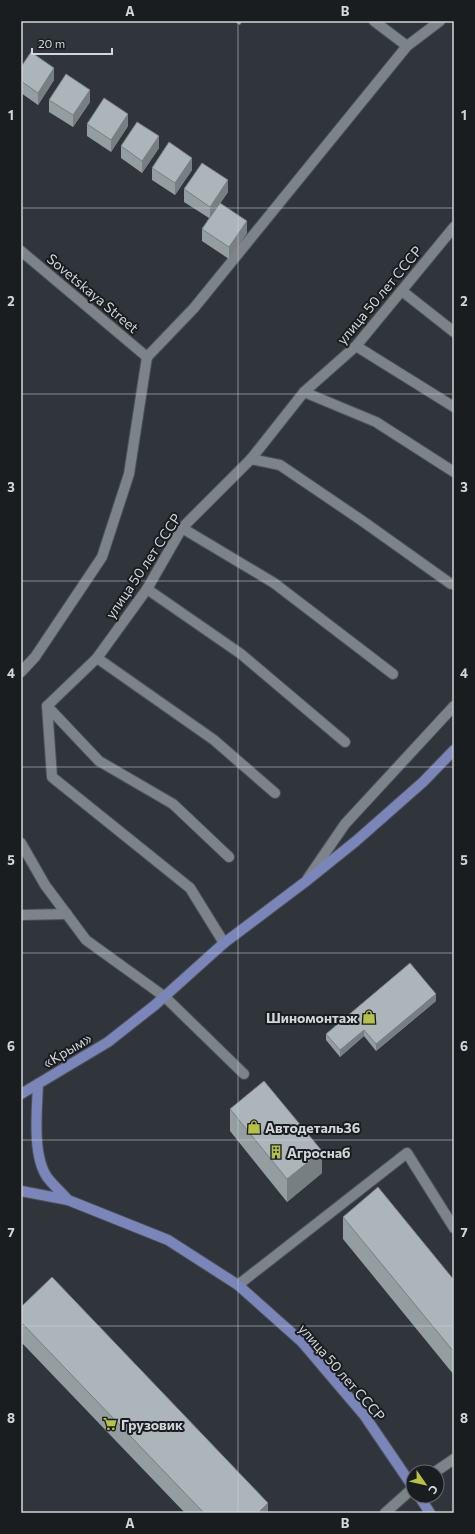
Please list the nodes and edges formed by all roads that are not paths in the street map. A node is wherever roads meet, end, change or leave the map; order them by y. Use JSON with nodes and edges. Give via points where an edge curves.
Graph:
{"nodes":[{"id":1,"x":374,"y":21,"type":"edge"},
{"id":2,"x":440,"y":21,"type":"edge"},
{"id":3,"x":407,"y":46,"type":"junction"},
{"id":4,"x":454,"y":227,"type":"edge"},
{"id":5,"x":21,"y":251,"type":"edge"},
{"id":6,"x":402,"y":291,"type":"junction"},
{"id":7,"x":454,"y":332,"type":"edge"},
{"id":8,"x":356,"y":346,"type":"junction"},
{"id":9,"x":147,"y":357,"type":"junction"},
{"id":10,"x":304,"y":392,"type":"junction"},
{"id":11,"x":454,"y":407,"type":"edge"},
{"id":12,"x":251,"y":459,"type":"junction"},
{"id":13,"x":454,"y":472,"type":"edge"},
{"id":14,"x":182,"y":528,"type":"junction"},
{"id":15,"x":451,"y":584,"type":"dead end"},
{"id":16,"x":147,"y":589,"type":"junction"},
{"id":17,"x":97,"y":658,"type":"junction"},
{"id":18,"x":21,"y":672,"type":"edge"},
{"id":19,"x":393,"y":674,"type":"dead end"},
{"id":20,"x":47,"y":706,"type":"junction"},
{"id":21,"x":454,"y":706,"type":"edge"},
{"id":22,"x":345,"y":742,"type":"dead end"},
{"id":23,"x":454,"y":750,"type":"edge"},
{"id":24,"x":275,"y":793,"type":"dead end"},
{"id":25,"x":21,"y":843,"type":"edge"},
{"id":26,"x":229,"y":857,"type":"dead end"},
{"id":27,"x":305,"y":882,"type":"junction"},
{"id":28,"x":67,"y":914,"type":"junction"},
{"id":29,"x":21,"y":915,"type":"edge"},
{"id":30,"x":224,"y":943,"type":"junction"},
{"id":31,"x":165,"y":996,"type":"junction"},
{"id":32,"x":244,"y":1074,"type":"dead end"},
{"id":33,"x":38,"y":1084,"type":"junction"},
{"id":34,"x":21,"y":1094,"type":"edge"},
{"id":35,"x":21,"y":1190,"type":"edge"},
{"id":36,"x":68,"y":1200,"type":"junction"},
{"id":37,"x":454,"y":1228,"type":"edge"},
{"id":38,"x":238,"y":1285,"type":"junction"},
{"id":39,"x":454,"y":1459,"type":"edge"},
{"id":40,"x":445,"y":1465,"type":"edge"},
{"id":41,"x":405,"y":1476,"type":"edge"},
{"id":42,"x":405,"y":1495,"type":"edge"},
{"id":43,"x":424,"y":1504,"type":"edge"},
{"id":44,"x":385,"y":1513,"type":"edge"},
{"id":45,"x":430,"y":1513,"type":"edge"}],
"edges":[{"from":1,"to":3,"type":"street"},
{"from":2,"to":3,"type":"street"},
{"from":3,"to":9,"type":"street","via":[[194,308]]},
{"from":4,"to":6,"type":"street","name":"улица 50 лет СССР"},
{"from":5,"to":9,"type":"street","name":"Sovetskaya Street"},
{"from":6,"to":7,"type":"street"},
{"from":6,"to":8,"type":"street","name":"улица 50 лет СССР"},
{"from":8,"to":10,"type":"street","name":"улица 50 лет СССР"},
{"from":8,"to":11,"type":"street"},
{"from":9,"to":18,"type":"street","via":[[129,474],[102,557],[35,657]]},
{"from":10,"to":12,"type":"street","name":"улица 50 лет СССР"},
{"from":10,"to":13,"type":"street","via":[[376,422]]},
{"from":12,"to":14,"type":"street","name":"улица 50 лет СССР"},
{"from":12,"to":15,"type":"street","via":[[280,465]]},
{"from":14,"to":16,"type":"street","name":"улица 50 лет СССР"},
{"from":14,"to":19,"type":"street","via":[[274,583]]},
{"from":16,"to":17,"type":"street","name":"улица 50 лет СССР"},
{"from":16,"to":22,"type":"street","via":[[241,654]]},
{"from":17,"to":20,"type":"street","name":"улица 50 лет СССР"},
{"from":17,"to":24,"type":"street","via":[[214,740]]},
{"from":20,"to":26,"type":"street","via":[[99,761],[173,804]]},
{"from":20,"to":30,"type":"street","via":[[52,776],[190,888]]},
{"from":21,"to":27,"type":"street","via":[[344,824]]},
{"from":23,"to":27,"type":"main road","name":"«Крым»","via":[[423,782]]},
{"from":25,"to":28,"type":"street","via":[[45,885]]},
{"from":27,"to":30,"type":"main road","name":"«Крым»"},
{"from":28,"to":29,"type":"street"},
{"from":28,"to":31,"type":"street","via":[[86,940]]},
{"from":30,"to":31,"type":"main road","name":"«Крым»"},
{"from":31,"to":32,"type":"street"},
{"from":31,"to":33,"type":"main road","name":"«Крым»","via":[[108,1042]]},
{"from":33,"to":34,"type":"main road","name":"«Крым»"},
{"from":33,"to":36,"type":"main road","via":[[36,1135],[39,1155],[46,1176]]},
{"from":35,"to":36,"type":"main road","name":"улица 50 лет СССР"},
{"from":36,"to":38,"type":"main road","name":"улица 50 лет СССР","via":[[168,1240]]},
{"from":37,"to":38,"type":"street","via":[[408,1153]]},
{"from":38,"to":41,"type":"main road","name":"улица 50 лет СССР","via":[[302,1342],[364,1415]]},
{"from":39,"to":40,"type":"street"},
{"from":42,"to":44,"type":"street"},
{"from":43,"to":45,"type":"main road"}]}
